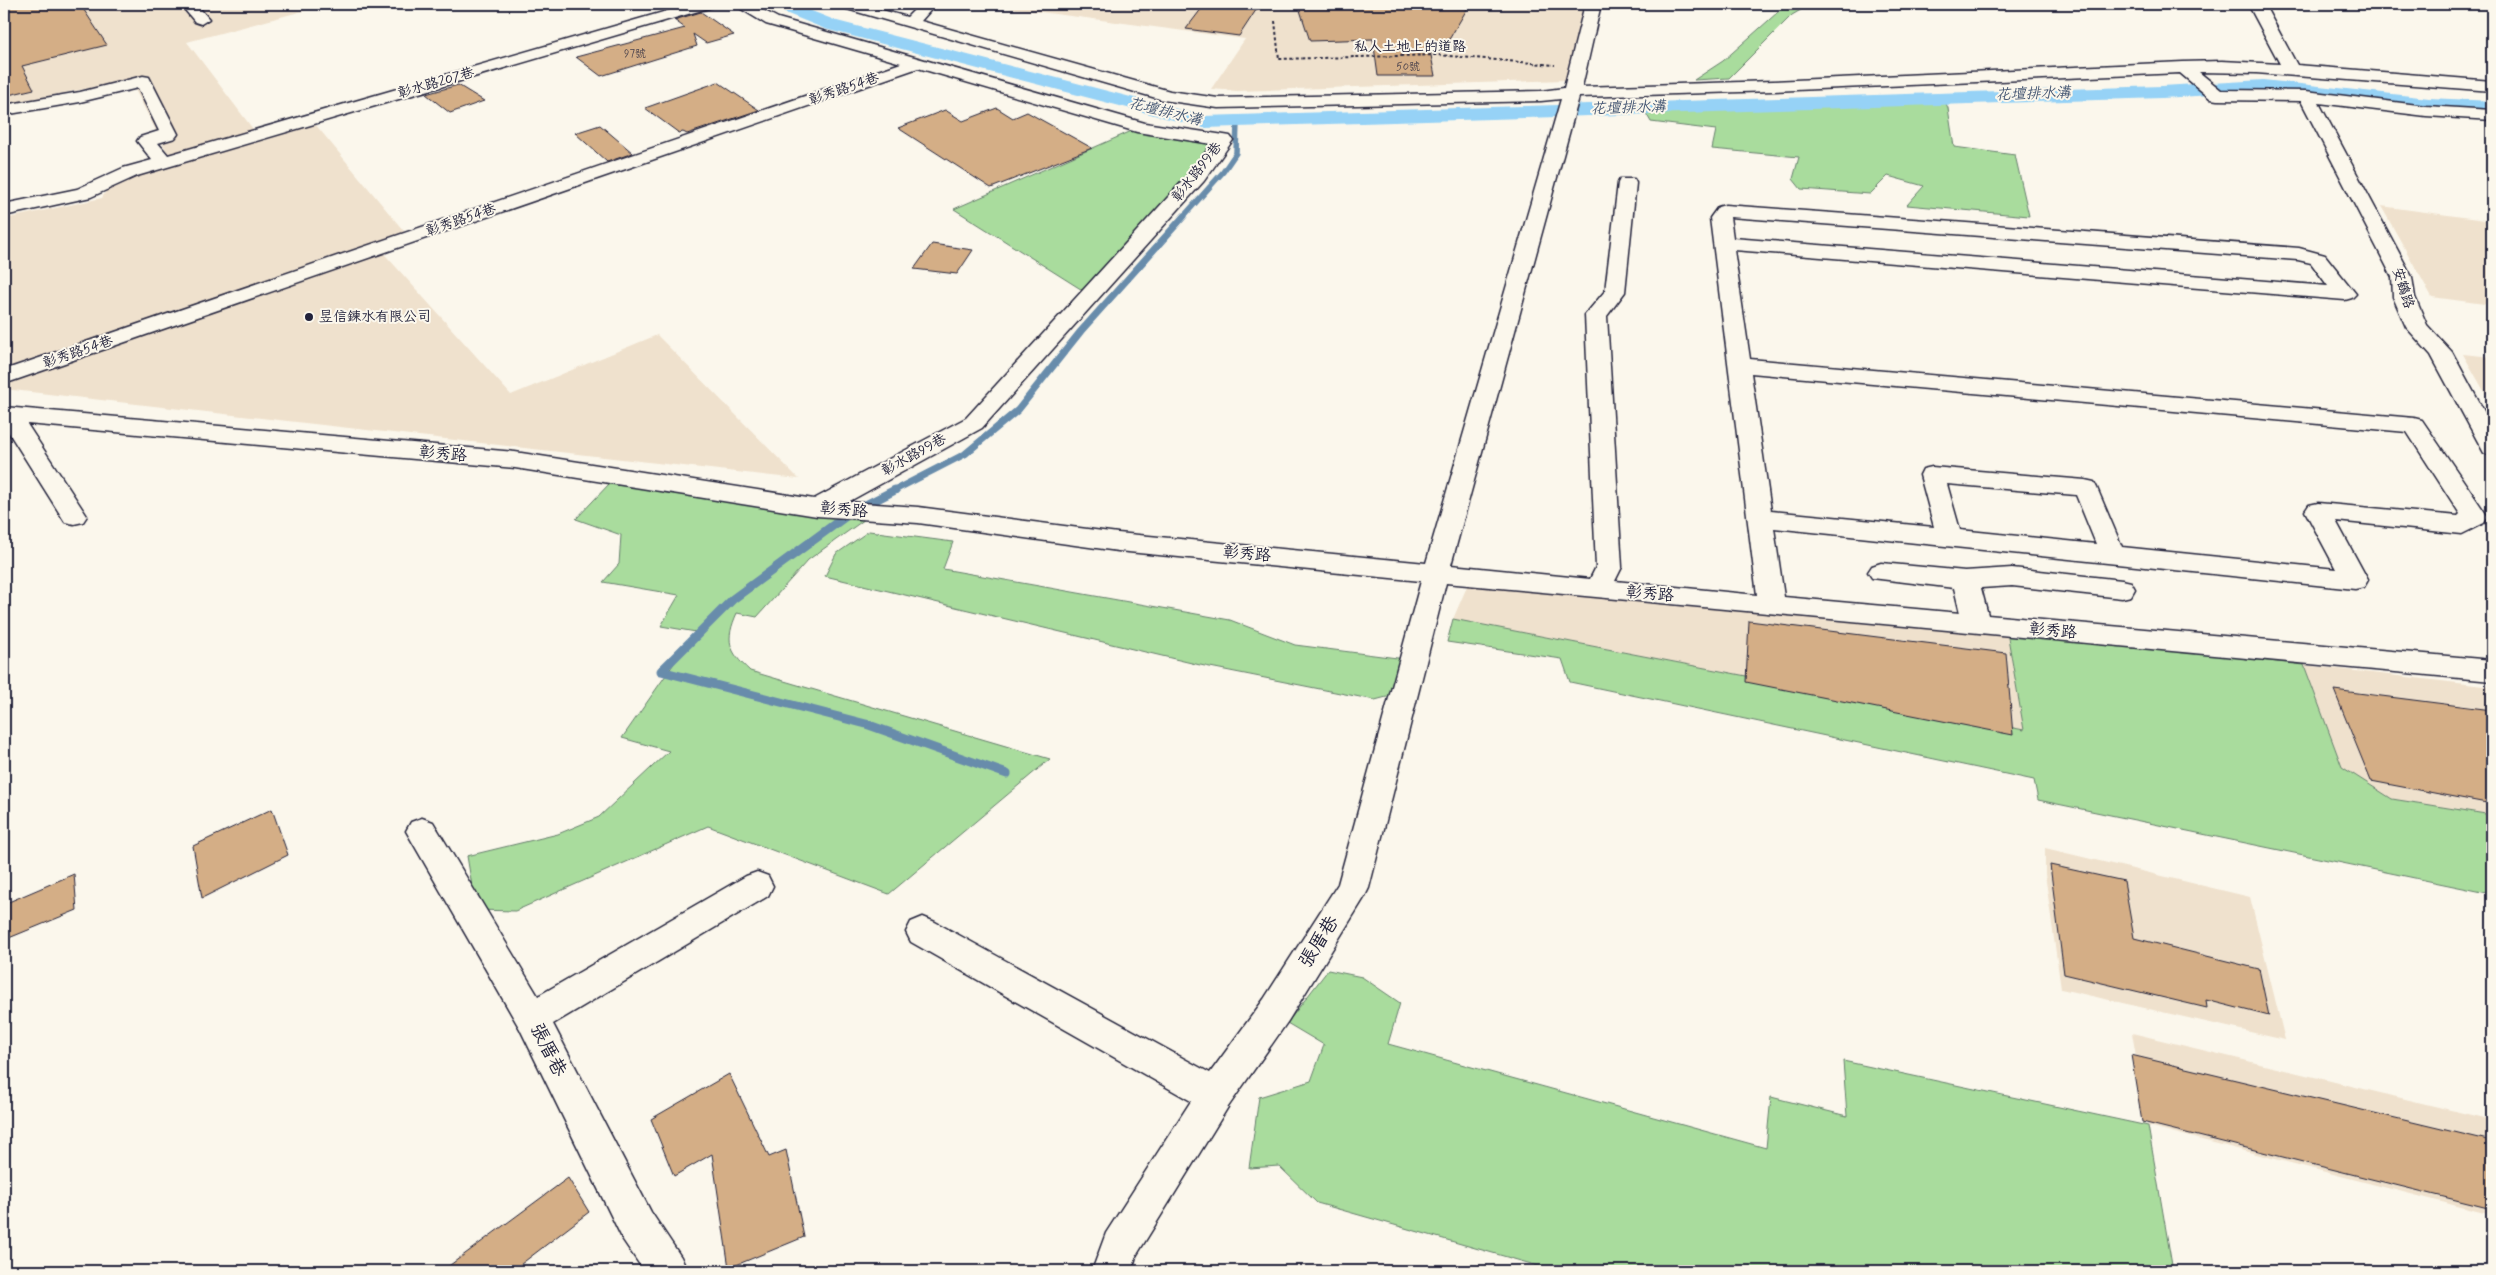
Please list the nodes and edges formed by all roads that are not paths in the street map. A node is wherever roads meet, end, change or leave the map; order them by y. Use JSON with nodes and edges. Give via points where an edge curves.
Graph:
{"nodes":[{"id":1,"x":188,"y":4,"type":"edge"},
{"id":2,"x":707,"y":4,"type":"edge"},
{"id":3,"x":741,"y":4,"type":"edge"},
{"id":4,"x":845,"y":4,"type":"edge"},
{"id":5,"x":928,"y":4,"type":"edge"},
{"id":6,"x":1593,"y":4,"type":"edge"},
{"id":7,"x":2256,"y":4,"type":"edge"},
{"id":8,"x":201,"y":19,"type":"dead end"},
{"id":9,"x":910,"y":23,"type":"junction"},
{"id":10,"x":918,"y":63,"type":"junction"},
{"id":11,"x":2183,"y":67,"type":"junction"},
{"id":12,"x":2291,"y":68,"type":"junction"},
{"id":13,"x":2492,"y":86,"type":"edge"},
{"id":14,"x":1572,"y":92,"type":"junction"},
{"id":15,"x":2306,"y":96,"type":"junction"},
{"id":16,"x":4,"y":110,"type":"edge"},
{"id":17,"x":2492,"y":115,"type":"edge"},
{"id":18,"x":164,"y":162,"type":"junction"},
{"id":19,"x":1627,"y":183,"type":"dead end"},
{"id":20,"x":4,"y":210,"type":"edge"},
{"id":21,"x":1851,"y":219,"type":"junction"},
{"id":22,"x":2008,"y":232,"type":"junction"},
{"id":23,"x":1723,"y":244,"type":"junction"},
{"id":24,"x":1861,"y":255,"type":"junction"},
{"id":25,"x":2022,"y":268,"type":"junction"},
{"id":26,"x":1739,"y":365,"type":"junction"},
{"id":27,"x":4,"y":377,"type":"edge"},
{"id":28,"x":6,"y":414,"type":"edge"},
{"id":29,"x":2492,"y":448,"type":"edge"},
{"id":30,"x":817,"y":508,"type":"junction"},
{"id":31,"x":74,"y":516,"type":"dead end"},
{"id":32,"x":1760,"y":518,"type":"junction"},
{"id":33,"x":1950,"y":538,"type":"junction"},
{"id":34,"x":2113,"y":555,"type":"junction"},
{"id":35,"x":1436,"y":572,"type":"junction"},
{"id":36,"x":1882,"y":572,"type":"dead end"},
{"id":37,"x":1965,"y":580,"type":"junction"},
{"id":38,"x":1598,"y":589,"type":"junction"},
{"id":39,"x":2122,"y":589,"type":"dead end"},
{"id":40,"x":1771,"y":604,"type":"junction"},
{"id":41,"x":1974,"y":624,"type":"junction"},
{"id":42,"x":2492,"y":671,"type":"edge"},
{"id":43,"x":422,"y":831,"type":"dead end"},
{"id":44,"x":757,"y":886,"type":"dead end"},
{"id":45,"x":923,"y":932,"type":"dead end"},
{"id":46,"x":532,"y":1018,"type":"junction"},
{"id":47,"x":1215,"y":1094,"type":"junction"},
{"id":48,"x":667,"y":1271,"type":"edge"},
{"id":49,"x":1112,"y":1271,"type":"edge"}],
"edges":[{"from":1,"to":8,"type":"street"},
{"from":2,"to":18,"type":"street","name":"彰水路207巷"},
{"from":3,"to":10,"type":"street","name":"彰水路99巷","via":[[772,21]]},
{"from":4,"to":9,"type":"street"},
{"from":5,"to":9,"type":"street"},
{"from":6,"to":14,"type":"street","name":"張厝巷"},
{"from":7,"to":12,"type":"street"},
{"from":9,"to":14,"type":"street","via":[[1169,96],[1218,103],[1541,96]]},
{"from":10,"to":27,"type":"street","name":"彰秀路54巷"},
{"from":10,"to":30,"type":"street","name":"彰水路99巷","via":[[1143,128],[1224,140],[1197,178],[974,422]]},
{"from":11,"to":12,"type":"street"},
{"from":11,"to":14,"type":"street"},
{"from":11,"to":15,"type":"street","via":[[2217,95]]},
{"from":12,"to":13,"type":"street","via":[[2428,83]]},
{"from":14,"to":35,"type":"street","name":"張厝巷"},
{"from":15,"to":17,"type":"street","via":[[2426,111]]},
{"from":15,"to":29,"type":"street","name":"安鶴路","via":[[2402,277],[2404,296],[2417,327],[2441,352]]},
{"from":16,"to":18,"type":"street","via":[[80,97],[144,81],[169,134],[146,141]]},
{"from":18,"to":20,"type":"street","name":"彰水路207巷","via":[[130,172],[73,198]]},
{"from":19,"to":38,"type":"street","via":[[1615,292],[1596,315],[1609,568]]},
{"from":21,"to":22,"type":"street"},
{"from":21,"to":23,"type":"street","via":[[1725,211],[1720,218]]},
{"from":21,"to":24,"type":"street"},
{"from":22,"to":25,"type":"street"},
{"from":22,"to":25,"type":"street","via":[[2298,254],[2318,259],[2345,294]]},
{"from":23,"to":24,"type":"street"},
{"from":23,"to":26,"type":"street"},
{"from":24,"to":25,"type":"street"},
{"from":26,"to":32,"type":"street"},
{"from":26,"to":34,"type":"street","via":[[2414,425],[2475,517],[2462,525],[2318,511],[2355,580]]},
{"from":28,"to":30,"type":"street","name":"彰秀路","via":[[515,460]]},
{"from":28,"to":31,"type":"street"},
{"from":30,"to":35,"type":"street","name":"彰秀路","via":[[918,515],[1118,542]]},
{"from":32,"to":33,"type":"street"},
{"from":32,"to":40,"type":"street"},
{"from":33,"to":34,"type":"street"},
{"from":33,"to":34,"type":"street","via":[[1932,475],[2085,488]]},
{"from":35,"to":38,"type":"street","name":"彰秀路"},
{"from":35,"to":47,"type":"street","name":"張厝巷","via":[[1353,888],[1276,1010]]},
{"from":36,"to":37,"type":"street"},
{"from":37,"to":39,"type":"street","via":[[2012,577]]},
{"from":37,"to":41,"type":"street","via":[[1974,610]]},
{"from":38,"to":40,"type":"street","name":"彰秀路"},
{"from":40,"to":41,"type":"street","name":"彰秀路"},
{"from":41,"to":42,"type":"street","name":"彰秀路"},
{"from":43,"to":46,"type":"street","name":"張厝巷"},
{"from":44,"to":46,"type":"street"},
{"from":45,"to":47,"type":"street"},
{"from":46,"to":48,"type":"street","name":"張厝巷","via":[[638,1226]]},
{"from":47,"to":49,"type":"street","name":"張厝巷","via":[[1120,1247]]}]}
